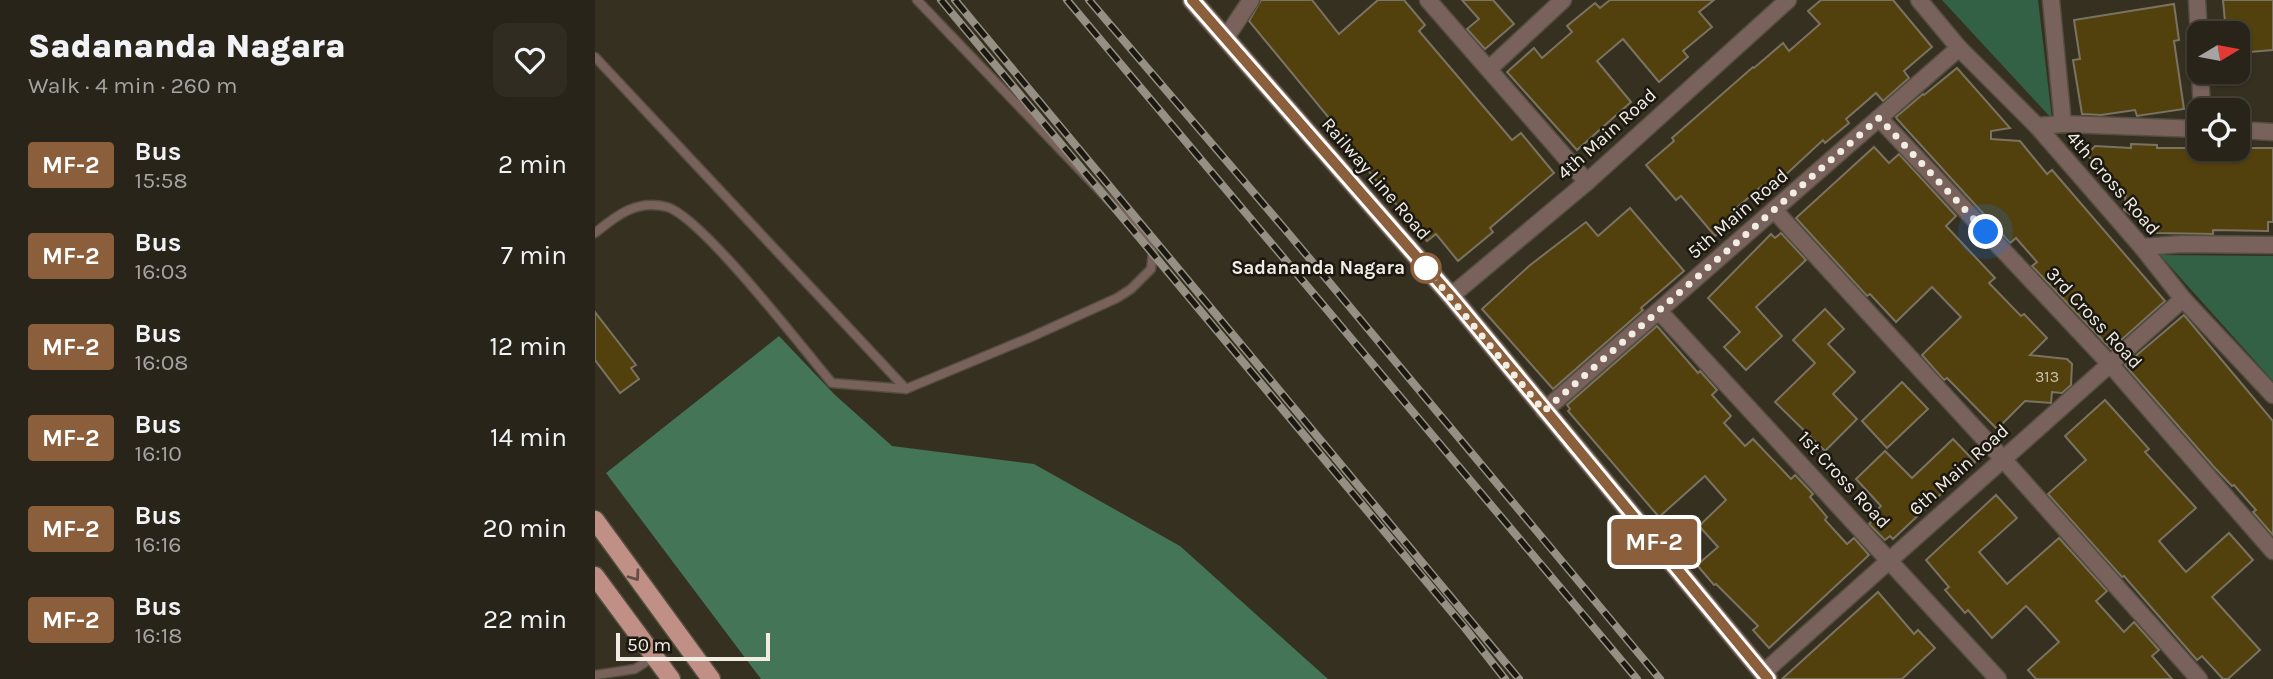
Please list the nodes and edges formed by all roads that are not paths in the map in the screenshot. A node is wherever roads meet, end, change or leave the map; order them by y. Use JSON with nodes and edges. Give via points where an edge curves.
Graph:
{"nodes":[{"id":1,"x":917,"y":0,"type":"edge"},
{"id":2,"x":1192,"y":0,"type":"edge"},
{"id":3,"x":1251,"y":0,"type":"edge"},
{"id":4,"x":1428,"y":0,"type":"edge"},
{"id":5,"x":1563,"y":0,"type":"edge"},
{"id":6,"x":1788,"y":0,"type":"edge"},
{"id":7,"x":1919,"y":0,"type":"edge"},
{"id":8,"x":2051,"y":0,"type":"edge"},
{"id":9,"x":2197,"y":0,"type":"edge"},
{"id":10,"x":2198,"y":21,"type":"edge"},
{"id":11,"x":1225,"y":39,"type":"junction"},
{"id":12,"x":1959,"y":48,"type":"junction"},
{"id":13,"x":595,"y":57,"type":"edge"},
{"id":14,"x":1490,"y":68,"type":"junction"},
{"id":15,"x":1879,"y":118,"type":"junction"},
{"id":16,"x":2063,"y":124,"type":"junction"},
{"id":17,"x":2036,"y":126,"type":"junction"},
{"id":18,"x":2187,"y":129,"type":"edge"},
{"id":19,"x":2250,"y":131,"type":"edge"},
{"id":20,"x":2273,"y":132,"type":"edge"},
{"id":21,"x":1587,"y":181,"type":"junction"},
{"id":22,"x":1774,"y":210,"type":"junction"},
{"id":23,"x":595,"y":233,"type":"edge"},
{"id":24,"x":2273,"y":246,"type":"edge"},
{"id":25,"x":2142,"y":247,"type":"junction"},
{"id":26,"x":1451,"y":296,"type":"junction"},
{"id":27,"x":2183,"y":299,"type":"junction"},
{"id":28,"x":1659,"y":311,"type":"junction"},
{"id":29,"x":2110,"y":364,"type":"junction"},
{"id":30,"x":906,"y":388,"type":"junction"},
{"id":31,"x":2273,"y":395,"type":"edge"},
{"id":32,"x":1544,"y":411,"type":"junction"},
{"id":33,"x":2003,"y":459,"type":"junction"},
{"id":34,"x":595,"y":520,"type":"edge"},
{"id":35,"x":2273,"y":551,"type":"edge"},
{"id":36,"x":1890,"y":560,"type":"junction"},
{"id":37,"x":595,"y":576,"type":"edge"},
{"id":38,"x":655,"y":656,"type":"junction"},
{"id":39,"x":595,"y":675,"type":"edge"},
{"id":40,"x":1765,"y":676,"type":"edge"},
{"id":41,"x":671,"y":679,"type":"edge"},
{"id":42,"x":711,"y":679,"type":"edge"},
{"id":43,"x":1998,"y":679,"type":"edge"},
{"id":44,"x":2199,"y":679,"type":"edge"}],
"edges":[{"from":1,"to":30,"type":"lane","via":[[1146,239],[1153,253],[1151,269],[1144,278],[1117,298]]},
{"from":2,"to":11,"type":"main road","name":"Railway Line Road"},
{"from":3,"to":11,"type":"street"},
{"from":4,"to":14,"type":"street"},
{"from":5,"to":14,"type":"street"},
{"from":6,"to":21,"type":"street","name":"4th Main Road"},
{"from":7,"to":12,"type":"street","name":"4th Cross Road"},
{"from":8,"to":16,"type":"street"},
{"from":9,"to":10,"type":"street"},
{"from":11,"to":26,"type":"main road","name":"Railway Line Road"},
{"from":12,"to":15,"type":"street","name":"5th Main Road"},
{"from":12,"to":17,"type":"street","name":"4th Cross Road"},
{"from":13,"to":30,"type":"lane"},
{"from":14,"to":21,"type":"street"},
{"from":15,"to":22,"type":"street","name":"5th Main Road"},
{"from":15,"to":29,"type":"street","name":"3rd Cross Road"},
{"from":16,"to":17,"type":"street"},
{"from":16,"to":18,"type":"street"},
{"from":17,"to":25,"type":"street","name":"4th Cross Road"},
{"from":19,"to":20,"type":"street"},
{"from":21,"to":26,"type":"street","name":"4th Main Road"},
{"from":22,"to":28,"type":"street","name":"5th Main Road"},
{"from":22,"to":33,"type":"street"},
{"from":23,"to":30,"type":"lane","via":[[628,208],[653,205],[677,211],[730,262],[832,383]]},
{"from":24,"to":25,"type":"street"},
{"from":25,"to":27,"type":"street","name":"4th Cross Road"},
{"from":26,"to":32,"type":"main road","name":"Railway Line Road"},
{"from":27,"to":29,"type":"street","name":"6th Main Road"},
{"from":27,"to":31,"type":"street","name":"4th Cross Road"},
{"from":28,"to":32,"type":"street","name":"5th Main Road"},
{"from":28,"to":36,"type":"street","name":"1st Cross Road"},
{"from":29,"to":33,"type":"street","name":"6th Main Road"},
{"from":29,"to":35,"type":"street","name":"3rd Cross Road"},
{"from":32,"to":40,"type":"main road","name":"Railway Line Road"},
{"from":33,"to":36,"type":"street","name":"6th Main Road"},
{"from":33,"to":44,"type":"street"},
{"from":34,"to":42,"type":"main road","one_way":true},
{"from":36,"to":40,"type":"street","name":"6th Main Road"},
{"from":36,"to":43,"type":"street","name":"1st Cross Road"},
{"from":37,"to":38,"type":"main road"},
{"from":38,"to":39,"type":"lane","via":[[635,669]]},
{"from":38,"to":41,"type":"main road"}]}
